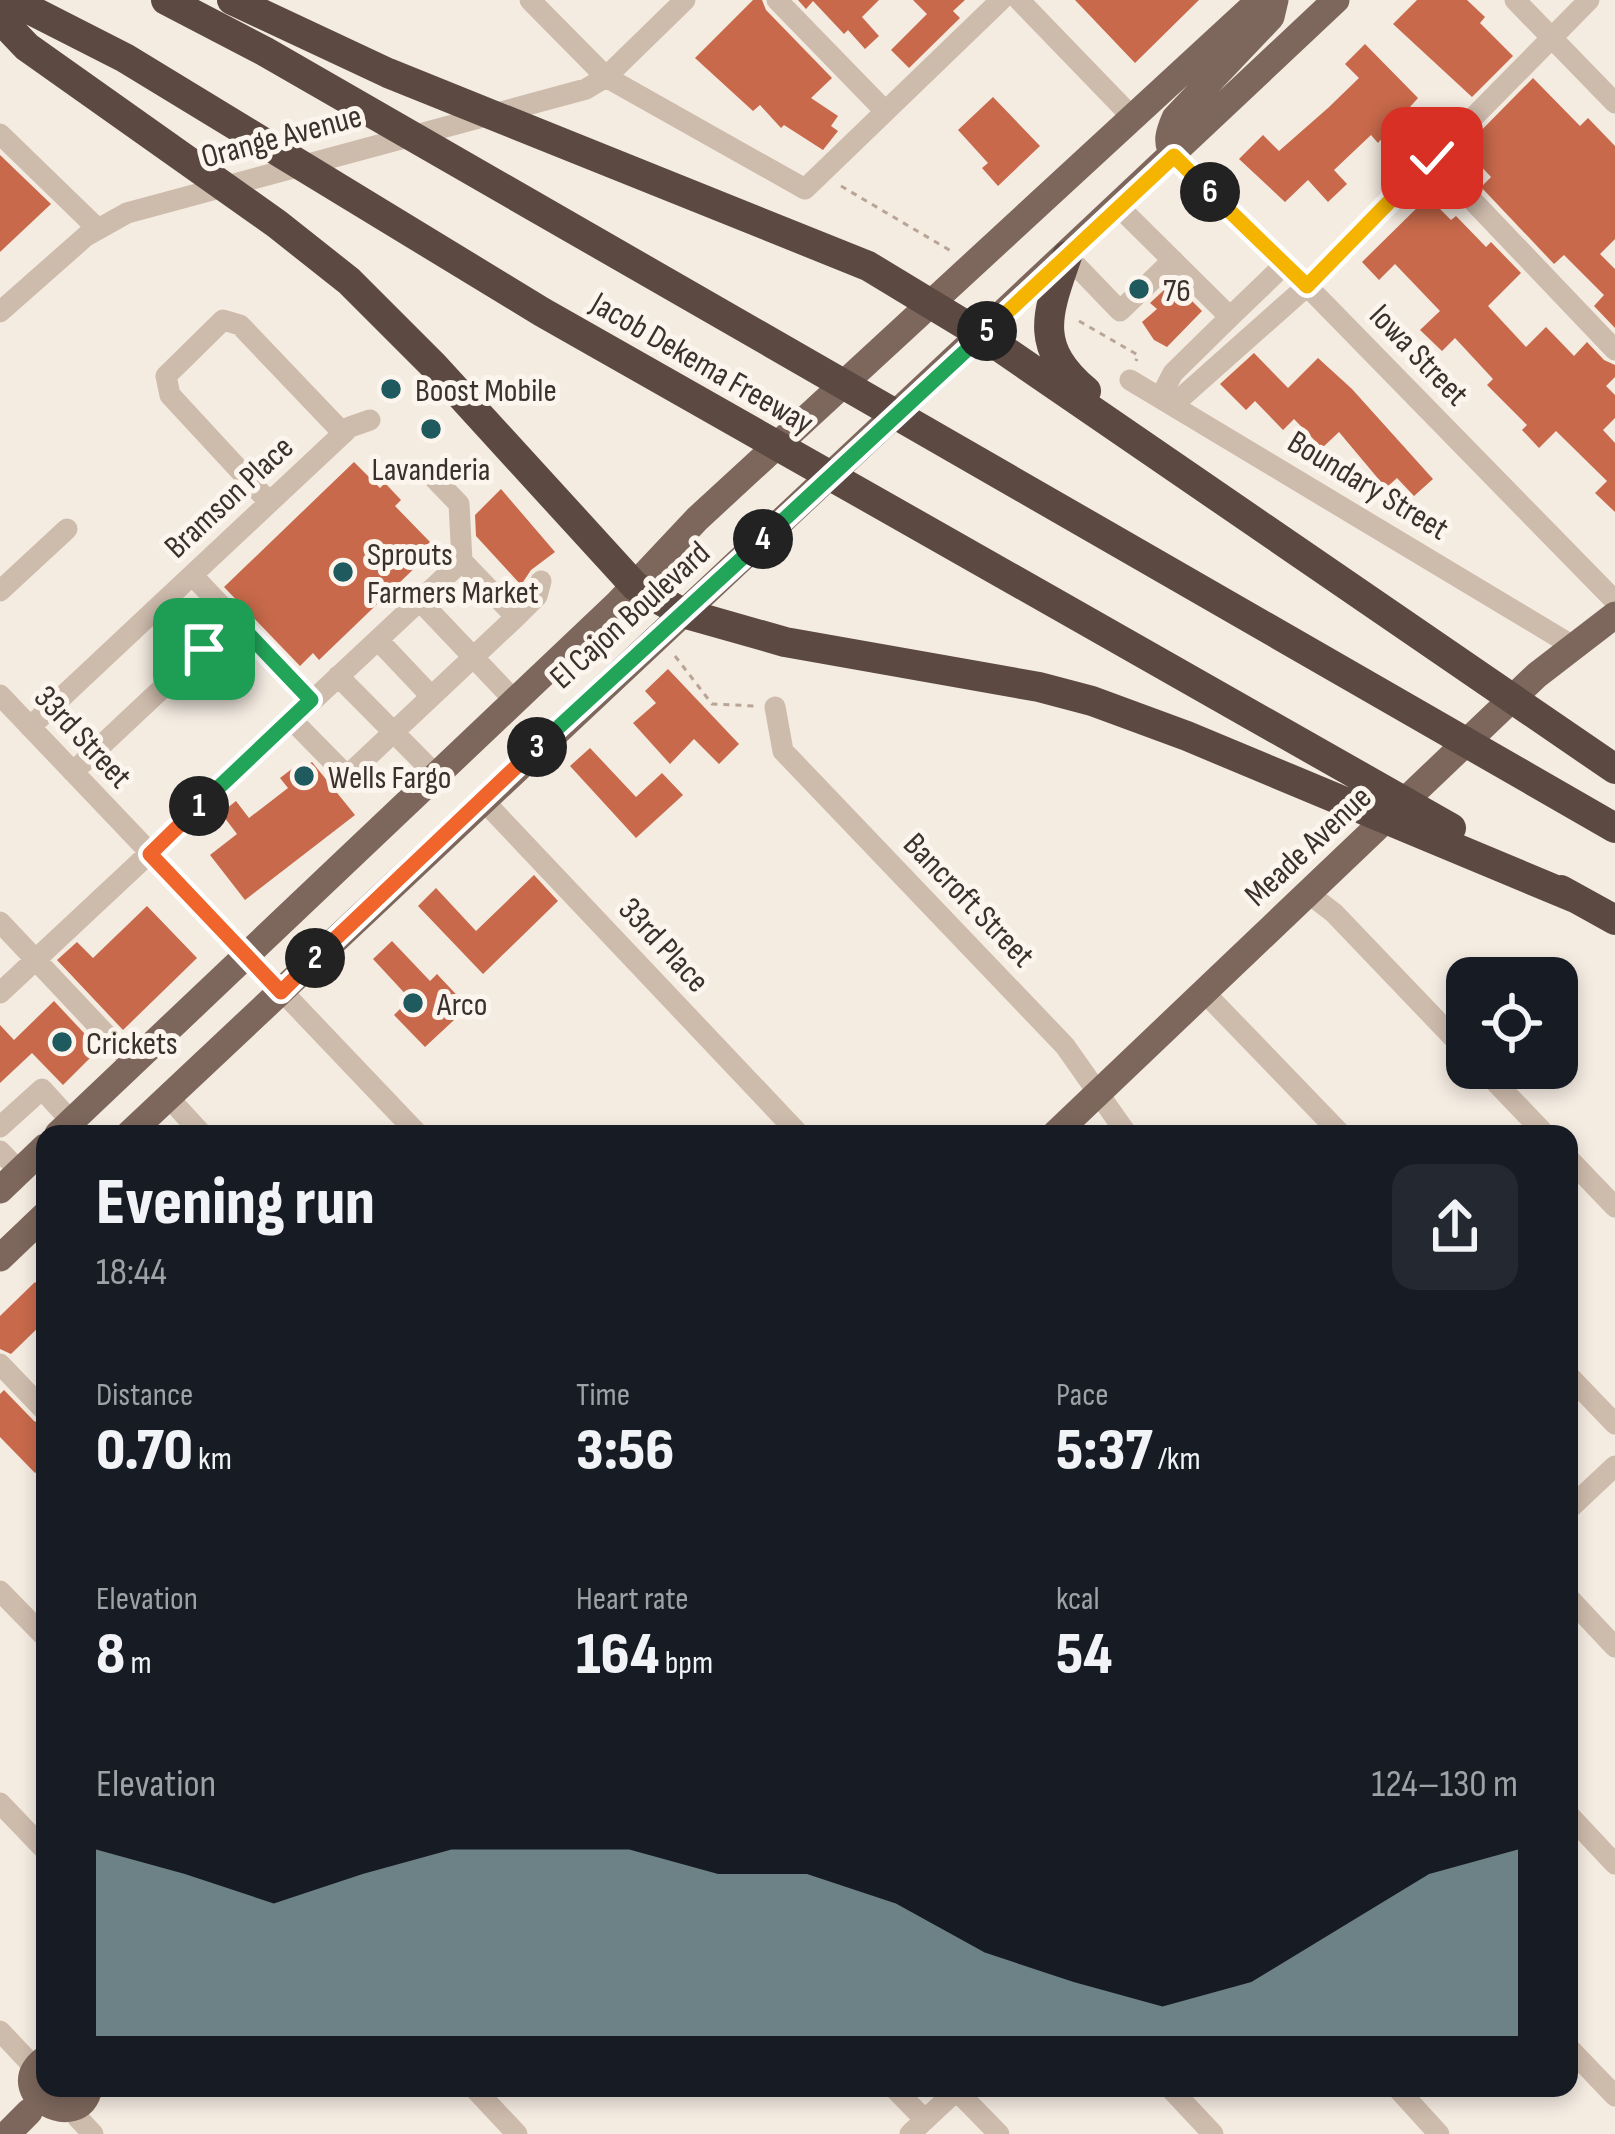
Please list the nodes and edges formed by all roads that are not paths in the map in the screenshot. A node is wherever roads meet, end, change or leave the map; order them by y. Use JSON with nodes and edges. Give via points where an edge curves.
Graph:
{"nodes":[{"id":1,"x":11,"y":0,"type":"edge"},
{"id":2,"x":166,"y":0,"type":"edge"},
{"id":3,"x":232,"y":0,"type":"edge"},
{"id":4,"x":530,"y":0,"type":"edge"},
{"id":5,"x":685,"y":0,"type":"edge"},
{"id":6,"x":777,"y":0,"type":"edge"},
{"id":7,"x":1000,"y":0,"type":"edge"},
{"id":8,"x":1019,"y":0,"type":"edge"},
{"id":9,"x":1259,"y":0,"type":"edge"},
{"id":10,"x":1275,"y":0,"type":"edge"},
{"id":11,"x":1336,"y":0,"type":"edge"},
{"id":12,"x":1515,"y":0,"type":"edge"},
{"id":13,"x":1589,"y":0,"type":"edge"},
{"id":14,"x":0,"y":19,"type":"edge"},
{"id":15,"x":1551,"y":37,"type":"junction"},
{"id":16,"x":606,"y":77,"type":"junction"},
{"id":17,"x":1615,"y":103,"type":"edge"},
{"id":18,"x":885,"y":111,"type":"junction"},
{"id":19,"x":1133,"y":118,"type":"junction"},
{"id":20,"x":0,"y":134,"type":"edge"},
{"id":21,"x":1174,"y":156,"type":"junction"},
{"id":22,"x":1432,"y":158,"type":"junction"},
{"id":23,"x":1119,"y":207,"type":"junction"},
{"id":24,"x":98,"y":229,"type":"junction"},
{"id":25,"x":1067,"y":256,"type":"junction"},
{"id":26,"x":1173,"y":260,"type":"junction"},
{"id":27,"x":1284,"y":265,"type":"junction"},
{"id":28,"x":1307,"y":286,"type":"junction"},
{"id":29,"x":931,"y":302,"type":"junction"},
{"id":30,"x":0,"y":312,"type":"edge"},
{"id":31,"x":1229,"y":317,"type":"junction"},
{"id":32,"x":982,"y":335,"type":"junction"},
{"id":33,"x":1615,"y":350,"type":"edge"},
{"id":34,"x":1130,"y":380,"type":"road end"},
{"id":35,"x":1167,"y":401,"type":"junction"},
{"id":36,"x":370,"y":420,"type":"dead end"},
{"id":37,"x":343,"y":433,"type":"junction"},
{"id":38,"x":433,"y":476,"type":"dead end"},
{"id":39,"x":1186,"y":476,"type":"junction"},
{"id":40,"x":269,"y":502,"type":"junction"},
{"id":41,"x":67,"y":529,"type":"dead end"},
{"id":42,"x":462,"y":561,"type":"junction"},
{"id":43,"x":192,"y":575,"type":"junction"},
{"id":44,"x":541,"y":581,"type":"dead end"},
{"id":45,"x":635,"y":586,"type":"junction"},
{"id":46,"x":0,"y":591,"type":"edge"},
{"id":47,"x":420,"y":601,"type":"junction"},
{"id":48,"x":1615,"y":601,"type":"edge"},
{"id":49,"x":683,"y":613,"type":"junction"},
{"id":50,"x":1615,"y":615,"type":"edge"},
{"id":51,"x":516,"y":617,"type":"junction"},
{"id":52,"x":235,"y":620,"type":"junction"},
{"id":53,"x":378,"y":640,"type":"junction"},
{"id":54,"x":1573,"y":646,"type":"junction"},
{"id":55,"x":473,"y":657,"type":"junction"},
{"id":56,"x":338,"y":676,"type":"junction"},
{"id":57,"x":0,"y":695,"type":"edge"},
{"id":58,"x":431,"y":696,"type":"junction"},
{"id":59,"x":311,"y":700,"type":"junction"},
{"id":60,"x":515,"y":701,"type":"junction"},
{"id":61,"x":775,"y":707,"type":"road end"},
{"id":62,"x":290,"y":718,"type":"junction"},
{"id":63,"x":30,"y":727,"type":"junction"},
{"id":64,"x":393,"y":733,"type":"junction"},
{"id":65,"x":1615,"y":769,"type":"edge"},
{"id":66,"x":74,"y":772,"type":"junction"},
{"id":67,"x":436,"y":776,"type":"junction"},
{"id":68,"x":482,"y":799,"type":"junction"},
{"id":69,"x":1615,"y":828,"type":"edge"},
{"id":70,"x":150,"y":854,"type":"junction"},
{"id":71,"x":1309,"y":893,"type":"junction"},
{"id":72,"x":1575,"y":898,"type":"junction"},
{"id":73,"x":1615,"y":920,"type":"edge"},
{"id":74,"x":0,"y":922,"type":"edge"},
{"id":75,"x":246,"y":956,"type":"junction"},
{"id":76,"x":36,"y":960,"type":"junction"},
{"id":77,"x":281,"y":992,"type":"junction"},
{"id":78,"x":1204,"y":992,"type":"junction"},
{"id":79,"x":0,"y":993,"type":"edge"},
{"id":80,"x":1446,"y":1030,"type":"edge"},
{"id":81,"x":133,"y":1063,"type":"junction"},
{"id":82,"x":1502,"y":1089,"type":"edge"},
{"id":83,"x":1099,"y":1091,"type":"junction"},
{"id":84,"x":168,"y":1097,"type":"junction"},
{"id":85,"x":63,"y":1125,"type":"edge"},
{"id":86,"x":68,"y":1125,"type":"edge"},
{"id":87,"x":138,"y":1125,"type":"edge"},
{"id":88,"x":194,"y":1125,"type":"edge"},
{"id":89,"x":409,"y":1125,"type":"edge"},
{"id":90,"x":790,"y":1125,"type":"edge"},
{"id":91,"x":1063,"y":1125,"type":"edge"},
{"id":92,"x":1121,"y":1125,"type":"edge"},
{"id":93,"x":1332,"y":1125,"type":"edge"},
{"id":94,"x":1537,"y":1125,"type":"edge"},
{"id":95,"x":0,"y":1127,"type":"edge"},
{"id":96,"x":36,"y":1153,"type":"edge"},
{"id":97,"x":1578,"y":1168,"type":"edge"},
{"id":98,"x":6,"y":1171,"type":"edge"},
{"id":99,"x":1615,"y":1207,"type":"edge"},
{"id":100,"x":36,"y":1224,"type":"edge"},
{"id":101,"x":0,"y":1258,"type":"edge"},
{"id":102,"x":0,"y":1364,"type":"edge"},
{"id":103,"x":1578,"y":1385,"type":"edge"},
{"id":104,"x":36,"y":1402,"type":"edge"},
{"id":105,"x":1615,"y":1424,"type":"edge"},
{"id":106,"x":1615,"y":1466,"type":"edge"},
{"id":107,"x":1578,"y":1501,"type":"edge"},
{"id":108,"x":0,"y":1591,"type":"edge"},
{"id":109,"x":1578,"y":1608,"type":"edge"},
{"id":110,"x":36,"y":1628,"type":"edge"},
{"id":111,"x":1615,"y":1647,"type":"edge"},
{"id":112,"x":0,"y":1803,"type":"edge"},
{"id":113,"x":1578,"y":1825,"type":"edge"},
{"id":114,"x":36,"y":1841,"type":"edge"},
{"id":115,"x":1615,"y":1864,"type":"edge"},
{"id":116,"x":0,"y":2031,"type":"edge"},
{"id":117,"x":1578,"y":2057,"type":"edge"},
{"id":118,"x":36,"y":2060,"type":"edge"},
{"id":119,"x":36,"y":2065,"type":"edge"},
{"id":120,"x":1615,"y":2096,"type":"edge"},
{"id":121,"x":482,"y":2097,"type":"edge"},
{"id":122,"x":900,"y":2097,"type":"edge"},
{"id":123,"x":949,"y":2097,"type":"edge"},
{"id":124,"x":964,"y":2097,"type":"edge"},
{"id":125,"x":1179,"y":2097,"type":"edge"},
{"id":126,"x":1404,"y":2097,"type":"edge"},
{"id":127,"x":29,"y":2113,"type":"junction"},
{"id":128,"x":85,"y":2125,"type":"edge"},
{"id":129,"x":918,"y":2127,"type":"edge"},
{"id":130,"x":7,"y":2134,"type":"edge"},
{"id":131,"x":517,"y":2134,"type":"edge"},
{"id":132,"x":999,"y":2134,"type":"edge"},
{"id":133,"x":1214,"y":2134,"type":"edge"},
{"id":134,"x":1439,"y":2134,"type":"edge"}],
"edges":[{"from":1,"to":72,"type":"highway","name":"Jacob Dekema Freeway","via":[[125,58],[542,312]]},
{"from":2,"to":69,"type":"highway","name":"Jacob Dekema Freeway"},
{"from":3,"to":29,"type":"highway","via":[[388,73],[868,266]]},
{"from":4,"to":16,"type":"street"},
{"from":5,"to":16,"type":"street"},
{"from":6,"to":18,"type":"street"},
{"from":7,"to":18,"type":"street"},
{"from":8,"to":19,"type":"street"},
{"from":9,"to":19,"type":"main road","name":"El Cajon Boulevard"},
{"from":10,"to":21,"type":"main road","via":[[1271,17],[1175,118],[1168,147]]},
{"from":11,"to":21,"type":"main road","name":"El Cajon Boulevard"},
{"from":12,"to":15,"type":"street"},
{"from":13,"to":15,"type":"street"},
{"from":14,"to":45,"type":"highway","via":[[27,47],[349,281]]},
{"from":15,"to":17,"type":"street"},
{"from":15,"to":22,"type":"street"},
{"from":16,"to":18,"type":"street","via":[[813,182]]},
{"from":16,"to":24,"type":"street","name":"Orange Avenue","via":[[165,200]]},
{"from":19,"to":29,"type":"main road","name":"El Cajon Boulevard"},
{"from":20,"to":24,"type":"street"},
{"from":21,"to":23,"type":"main road","name":"El Cajon Boulevard"},
{"from":21,"to":27,"type":"street","name":"Iowa Street"},
{"from":22,"to":28,"type":"street"},
{"from":22,"to":33,"type":"street"},
{"from":23,"to":25,"type":"main road","name":"El Cajon Boulevard"},
{"from":23,"to":26,"type":"street"},
{"from":24,"to":30,"type":"street","name":"Orange Avenue"},
{"from":25,"to":26,"type":"street","via":[[1120,311]]},
{"from":25,"to":32,"type":"main road","name":"El Cajon Boulevard"},
{"from":25,"to":39,"type":"highway","via":[[1049,314],[1057,361]]},
{"from":26,"to":31,"type":"street"},
{"from":27,"to":28,"type":"street","name":"Iowa Street"},
{"from":27,"to":31,"type":"street"},
{"from":28,"to":35,"type":"street"},
{"from":28,"to":48,"type":"street","name":"Iowa Street"},
{"from":29,"to":32,"type":"highway"},
{"from":29,"to":45,"type":"main road","name":"El Cajon Boulevard"},
{"from":31,"to":35,"type":"street","via":[[1173,373]]},
{"from":32,"to":39,"type":"highway"},
{"from":32,"to":49,"type":"main road","name":"El Cajon Boulevard"},
{"from":34,"to":35,"type":"street","name":"Boundary Street"},
{"from":35,"to":54,"type":"street","name":"Boundary Street"},
{"from":36,"to":37,"type":"street","name":"Bramson Place"},
{"from":37,"to":40,"type":"street","name":"Bramson Place"},
{"from":37,"to":40,"type":"street","via":[[240,325],[223,320],[166,376],[170,395]]},
{"from":38,"to":42,"type":"street","via":[[460,504]]},
{"from":39,"to":65,"type":"highway"},
{"from":40,"to":43,"type":"street","name":"Bramson Place"},
{"from":41,"to":46,"type":"street"},
{"from":42,"to":47,"type":"street"},
{"from":42,"to":51,"type":"street"},
{"from":43,"to":52,"type":"street"},
{"from":43,"to":63,"type":"street","name":"Bramson Place"},
{"from":44,"to":51,"type":"street"},
{"from":45,"to":49,"type":"highway"},
{"from":45,"to":60,"type":"main road","name":"El Cajon Boulevard"},
{"from":47,"to":53,"type":"street"},
{"from":47,"to":55,"type":"street"},
{"from":49,"to":68,"type":"main road","name":"El Cajon Boulevard"},
{"from":49,"to":72,"type":"highway","via":[[785,642],[1092,701]]},
{"from":50,"to":54,"type":"main road","name":"Meade Avenue"},
{"from":51,"to":55,"type":"street"},
{"from":52,"to":59,"type":"street"},
{"from":52,"to":66,"type":"street"},
{"from":53,"to":56,"type":"street"},
{"from":53,"to":58,"type":"street"},
{"from":54,"to":71,"type":"main road","name":"Meade Avenue"},
{"from":55,"to":58,"type":"street"},
{"from":55,"to":60,"type":"street"},
{"from":56,"to":59,"type":"street"},
{"from":56,"to":64,"type":"street"},
{"from":57,"to":63,"type":"street","name":"33rd Street"},
{"from":58,"to":64,"type":"street"},
{"from":59,"to":62,"type":"street"},
{"from":60,"to":67,"type":"main road","name":"El Cajon Boulevard"},
{"from":61,"to":83,"type":"street","name":"Bancroft Street","via":[[783,751]]},
{"from":62,"to":64,"type":"street","via":[[346,776]]},
{"from":62,"to":70,"type":"street"},
{"from":63,"to":66,"type":"street","name":"33rd Street"},
{"from":64,"to":67,"type":"street"},
{"from":66,"to":70,"type":"street","name":"33rd Street"},
{"from":67,"to":75,"type":"main road","name":"El Cajon Boulevard"},
{"from":68,"to":77,"type":"main road","name":"El Cajon Boulevard"},
{"from":68,"to":90,"type":"street","name":"33rd Place"},
{"from":70,"to":75,"type":"street","name":"33rd Street"},
{"from":70,"to":76,"type":"street"},
{"from":71,"to":78,"type":"main road","name":"Meade Avenue"},
{"from":71,"to":80,"type":"street"},
{"from":72,"to":73,"type":"highway","name":"Jacob Dekema Freeway"},
{"from":74,"to":76,"type":"street"},
{"from":75,"to":77,"type":"street","name":"33rd Street"},
{"from":75,"to":81,"type":"main road","name":"El Cajon Boulevard"},
{"from":76,"to":79,"type":"street"},
{"from":76,"to":81,"type":"street"},
{"from":77,"to":84,"type":"main road","name":"El Cajon Boulevard"},
{"from":77,"to":89,"type":"street","name":"33rd Street"},
{"from":78,"to":83,"type":"main road","name":"Meade Avenue"},
{"from":78,"to":93,"type":"street"},
{"from":81,"to":86,"type":"main road","name":"El Cajon Boulevard"},
{"from":82,"to":94,"type":"street"},
{"from":83,"to":91,"type":"main road","name":"Meade Avenue"},
{"from":83,"to":92,"type":"street","name":"Bancroft Street"},
{"from":84,"to":87,"type":"main road","name":"El Cajon Boulevard"},
{"from":84,"to":88,"type":"street"},
{"from":85,"to":95,"type":"street","via":[[42,1089]]},
{"from":96,"to":98,"type":"main road"},
{"from":97,"to":99,"type":"street"},
{"from":100,"to":101,"type":"main road"},
{"from":102,"to":104,"type":"street"},
{"from":103,"to":105,"type":"street"},
{"from":106,"to":107,"type":"street"},
{"from":108,"to":110,"type":"street"},
{"from":109,"to":111,"type":"street"},
{"from":112,"to":114,"type":"street"},
{"from":113,"to":115,"type":"street"},
{"from":116,"to":118,"type":"street"},
{"from":117,"to":120,"type":"street"},
{"from":119,"to":127,"type":"main road","via":[[21,2090]]},
{"from":121,"to":131,"type":"street"},
{"from":122,"to":129,"type":"street"},
{"from":123,"to":129,"type":"street"},
{"from":124,"to":132,"type":"street"},
{"from":125,"to":133,"type":"street"},
{"from":126,"to":134,"type":"street"},
{"from":127,"to":128,"type":"main road","via":[[55,2125]]},
{"from":127,"to":130,"type":"main road"}]}
